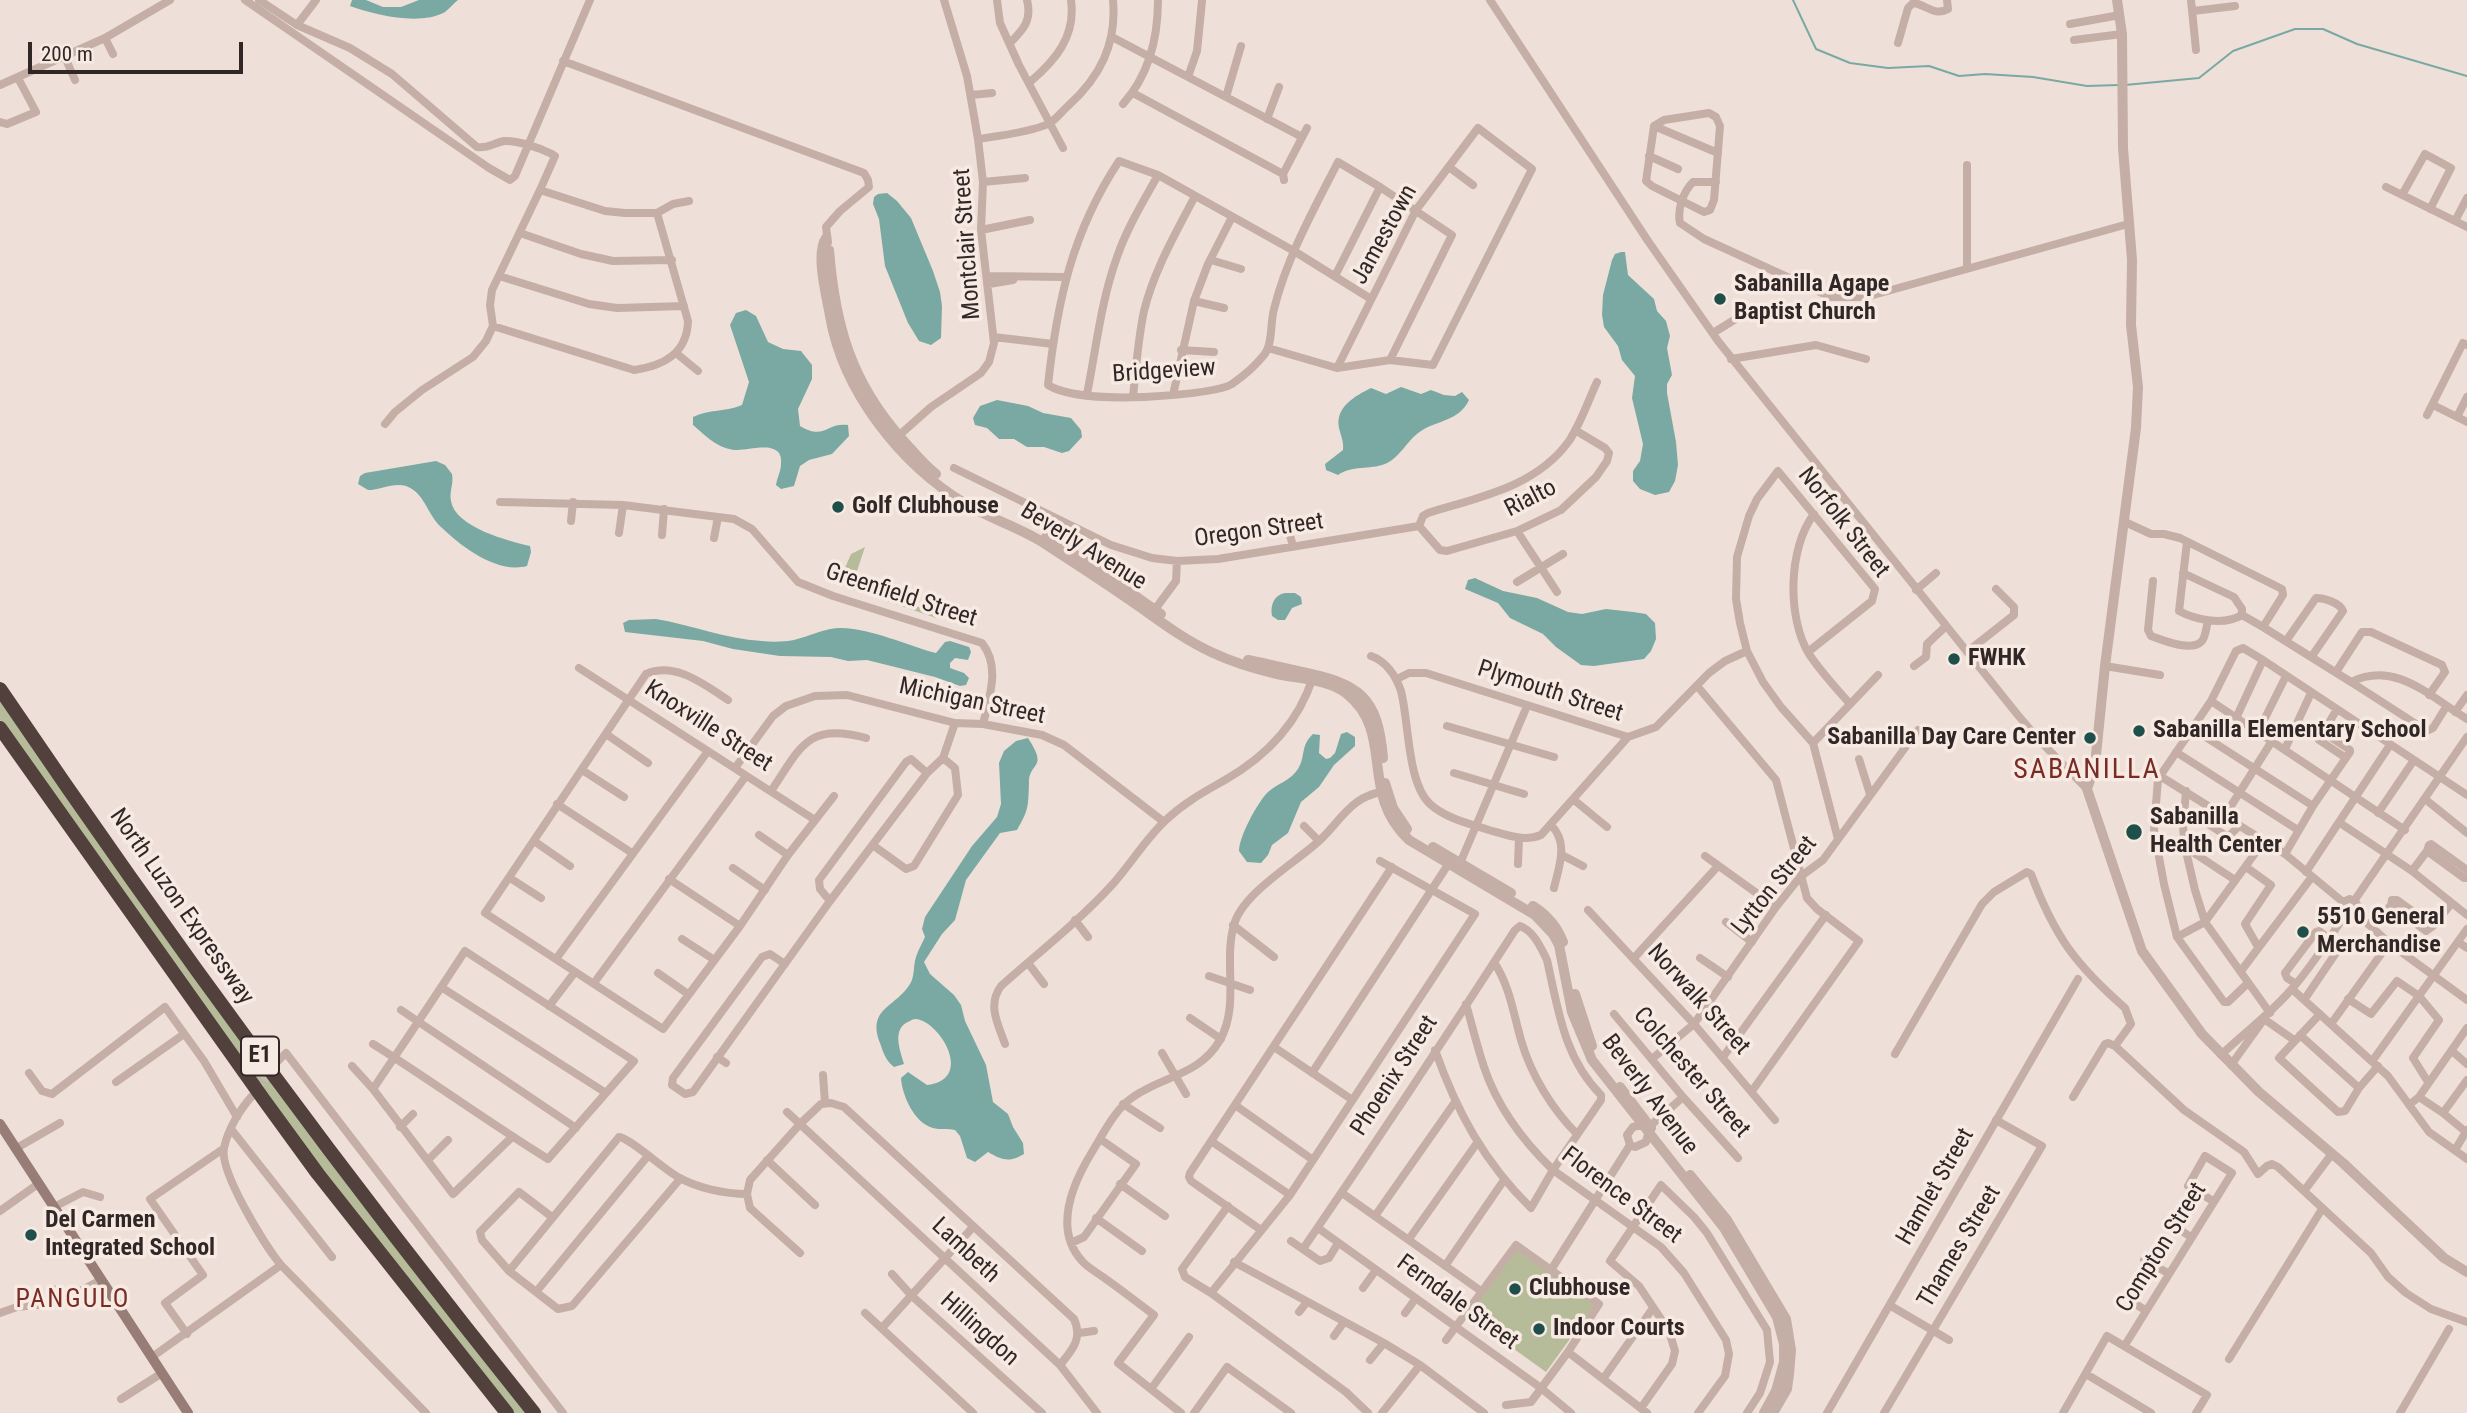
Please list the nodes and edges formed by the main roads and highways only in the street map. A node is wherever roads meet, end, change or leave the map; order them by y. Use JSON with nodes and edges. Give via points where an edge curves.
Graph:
{"nodes":[{"id":1,"x":0,"y":689,"type":"edge"},
{"id":2,"x":0,"y":728,"type":"edge"},
{"id":3,"x":0,"y":1124,"type":"edge"},
{"id":4,"x":188,"y":1413,"type":"edge"},
{"id":5,"x":507,"y":1413,"type":"edge"},
{"id":6,"x":534,"y":1413,"type":"edge"}],
"edges":[{"from":1,"to":6,"type":"highway","name":"North Luzon Expressway","number":"E1","via":[[322,1141]]},
{"from":2,"to":5,"type":"highway","name":"North Luzon Expressway","number":"E1","via":[[318,1174]]},
{"from":3,"to":4,"type":"main road"}]}
